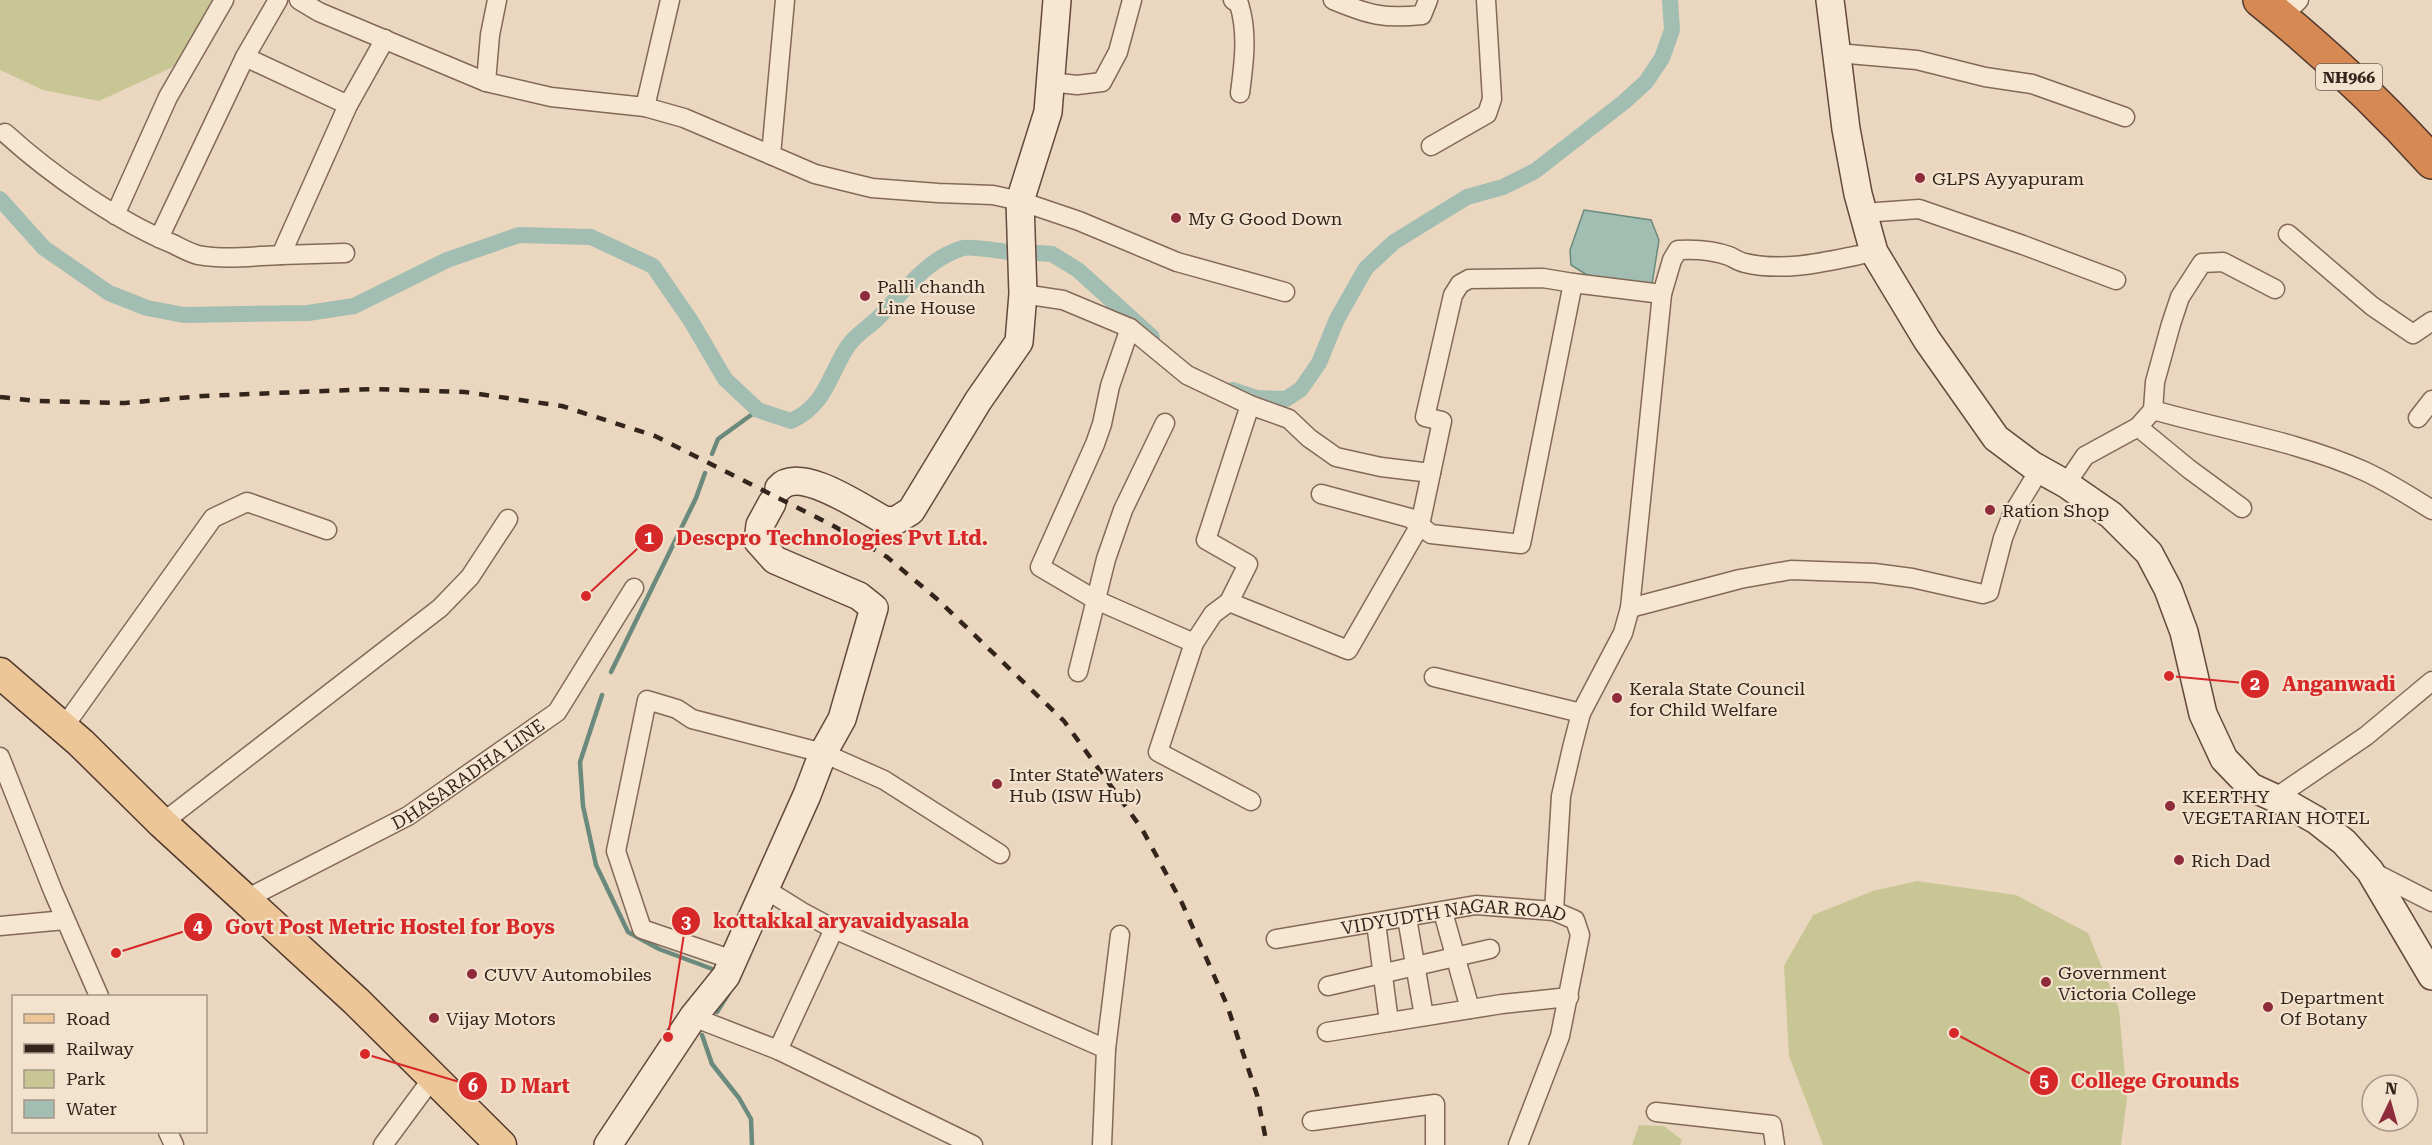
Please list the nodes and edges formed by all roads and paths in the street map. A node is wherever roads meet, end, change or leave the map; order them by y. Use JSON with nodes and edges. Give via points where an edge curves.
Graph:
{"nodes":[{"id":1,"x":224,"y":0,"type":"edge"},
{"id":2,"x":278,"y":0,"type":"edge"},
{"id":3,"x":299,"y":0,"type":"edge"},
{"id":4,"x":497,"y":0,"type":"edge"},
{"id":5,"x":670,"y":0,"type":"edge"},
{"id":6,"x":785,"y":0,"type":"edge"},
{"id":7,"x":1057,"y":0,"type":"edge"},
{"id":8,"x":1132,"y":0,"type":"edge"},
{"id":9,"x":1233,"y":0,"type":"edge"},
{"id":10,"x":1333,"y":0,"type":"edge"},
{"id":11,"x":1428,"y":0,"type":"edge"},
{"id":12,"x":1486,"y":0,"type":"edge"},
{"id":13,"x":1830,"y":0,"type":"edge"},
{"id":14,"x":2260,"y":0,"type":"edge"},
{"id":15,"x":2293,"y":2,"type":"edge"},
{"id":16,"x":386,"y":39,"type":"junction"},
{"id":17,"x":1837,"y":53,"type":"junction"},
{"id":18,"x":245,"y":57,"type":"junction"},
{"id":19,"x":486,"y":82,"type":"junction"},
{"id":20,"x":1050,"y":82,"type":"junction"},
{"id":21,"x":1240,"y":93,"type":"dead end"},
{"id":22,"x":348,"y":105,"type":"junction"},
{"id":23,"x":645,"y":107,"type":"junction"},
{"id":24,"x":2125,"y":117,"type":"dead end"},
{"id":25,"x":5,"y":133,"type":"dead end"},
{"id":26,"x":2432,"y":136,"type":"edge"},
{"id":27,"x":1431,"y":146,"type":"dead end"},
{"id":28,"x":771,"y":155,"type":"junction"},
{"id":29,"x":2432,"y":162,"type":"edge"},
{"id":30,"x":1020,"y":201,"type":"junction"},
{"id":31,"x":1863,"y":213,"type":"junction"},
{"id":32,"x":115,"y":215,"type":"junction"},
{"id":33,"x":2288,"y":234,"type":"dead end"},
{"id":34,"x":159,"y":238,"type":"junction"},
{"id":35,"x":1874,"y":252,"type":"junction"},
{"id":36,"x":345,"y":254,"type":"dead end"},
{"id":37,"x":281,"y":255,"type":"junction"},
{"id":38,"x":2116,"y":280,"type":"dead end"},
{"id":39,"x":1574,"y":283,"type":"junction"},
{"id":40,"x":2275,"y":289,"type":"dead end"},
{"id":41,"x":1285,"y":292,"type":"dead end"},
{"id":42,"x":1023,"y":294,"type":"junction"},
{"id":43,"x":1662,"y":294,"type":"junction"},
{"id":44,"x":2432,"y":321,"type":"edge"},
{"id":45,"x":1130,"y":328,"type":"junction"},
{"id":46,"x":2432,"y":400,"type":"edge"},
{"id":47,"x":1250,"y":405,"type":"junction"},
{"id":48,"x":2153,"y":410,"type":"junction"},
{"id":49,"x":2418,"y":418,"type":"dead end"},
{"id":50,"x":1165,"y":423,"type":"dead end"},
{"id":51,"x":2138,"y":427,"type":"junction"},
{"id":52,"x":2040,"y":469,"type":"junction"},
{"id":53,"x":1431,"y":473,"type":"junction"},
{"id":54,"x":2066,"y":484,"type":"junction"},
{"id":55,"x":1321,"y":494,"type":"dead end"},
{"id":56,"x":2242,"y":508,"type":"dead end"},
{"id":57,"x":2432,"y":510,"type":"edge"},
{"id":58,"x":508,"y":519,"type":"dead end"},
{"id":59,"x":1420,"y":525,"type":"junction"},
{"id":60,"x":327,"y":530,"type":"dead end"},
{"id":61,"x":634,"y":588,"type":"dead end"},
{"id":62,"x":1096,"y":600,"type":"junction"},
{"id":63,"x":1229,"y":602,"type":"junction"},
{"id":64,"x":1630,"y":609,"type":"junction"},
{"id":65,"x":1194,"y":643,"type":"junction"},
{"id":66,"x":1078,"y":672,"type":"dead end"},
{"id":67,"x":0,"y":673,"type":"edge"},
{"id":68,"x":1434,"y":677,"type":"dead end"},
{"id":69,"x":2432,"y":681,"type":"edge"},
{"id":70,"x":1581,"y":713,"type":"junction"},
{"id":71,"x":63,"y":728,"type":"junction"},
{"id":72,"x":823,"y":753,"type":"junction"},
{"id":73,"x":0,"y":757,"type":"edge"},
{"id":74,"x":4,"y":778,"type":"edge"},
{"id":75,"x":2275,"y":798,"type":"junction"},
{"id":76,"x":1251,"y":801,"type":"dead end"},
{"id":77,"x":162,"y":823,"type":"junction"},
{"id":78,"x":1000,"y":854,"type":"dead end"},
{"id":79,"x":2370,"y":871,"type":"junction"},
{"id":80,"x":765,"y":889,"type":"junction"},
{"id":81,"x":246,"y":899,"type":"junction"},
{"id":82,"x":2432,"y":902,"type":"edge"},
{"id":83,"x":1554,"y":911,"type":"junction"},
{"id":84,"x":1443,"y":912,"type":"junction"},
{"id":85,"x":1407,"y":918,"type":"junction"},
{"id":86,"x":65,"y":920,"type":"junction"},
{"id":87,"x":1376,"y":923,"type":"junction"},
{"id":88,"x":0,"y":926,"type":"edge"},
{"id":89,"x":834,"y":929,"type":"junction"},
{"id":90,"x":1120,"y":935,"type":"dead end"},
{"id":91,"x":1276,"y":939,"type":"dead end"},
{"id":92,"x":1490,"y":949,"type":"dead end"},
{"id":93,"x":1456,"y":957,"type":"junction"},
{"id":94,"x":733,"y":960,"type":"junction"},
{"id":95,"x":1416,"y":967,"type":"junction"},
{"id":96,"x":1383,"y":974,"type":"junction"},
{"id":97,"x":2432,"y":976,"type":"edge"},
{"id":98,"x":1328,"y":986,"type":"dead end"},
{"id":99,"x":99,"y":995,"type":"edge"},
{"id":100,"x":1569,"y":997,"type":"junction"},
{"id":101,"x":1470,"y":1009,"type":"junction"},
{"id":102,"x":1424,"y":1016,"type":"junction"},
{"id":103,"x":693,"y":1017,"type":"junction"},
{"id":104,"x":1389,"y":1022,"type":"junction"},
{"id":105,"x":1327,"y":1032,"type":"dead end"},
{"id":106,"x":1106,"y":1049,"type":"junction"},
{"id":107,"x":778,"y":1050,"type":"junction"},
{"id":108,"x":434,"y":1076,"type":"junction"},
{"id":109,"x":1656,"y":1112,"type":"dead end"},
{"id":110,"x":1312,"y":1121,"type":"dead end"},
{"id":111,"x":383,"y":1145,"type":"edge"},
{"id":112,"x":501,"y":1145,"type":"edge"},
{"id":113,"x":608,"y":1145,"type":"edge"},
{"id":114,"x":973,"y":1145,"type":"edge"},
{"id":115,"x":1102,"y":1145,"type":"edge"},
{"id":116,"x":1435,"y":1145,"type":"edge"},
{"id":117,"x":1518,"y":1145,"type":"edge"},
{"id":118,"x":1775,"y":1145,"type":"edge"}],
"edges":[{"from":1,"to":32,"type":"street","via":[[168,97]]},
{"from":2,"to":18,"type":"street"},
{"from":3,"to":16,"type":"street"},
{"from":4,"to":19,"type":"street"},
{"from":5,"to":23,"type":"street"},
{"from":6,"to":28,"type":"street"},
{"from":7,"to":20,"type":"street"},
{"from":8,"to":20,"type":"street","via":[[1118,52],[1102,82]]},
{"from":9,"to":21,"type":"street","via":[[1239,4],[1244,21]]},
{"from":10,"to":11,"type":"street","via":[[1392,18],[1422,15]]},
{"from":12,"to":27,"type":"street","via":[[1492,99],[1487,114]]},
{"from":13,"to":17,"type":"street"},
{"from":14,"to":29,"type":"highway","number":"NH966","via":[[2392,117]]},
{"from":15,"to":26,"type":"highway","number":"NH966"},
{"from":16,"to":19,"type":"street"},
{"from":16,"to":22,"type":"street"},
{"from":17,"to":24,"type":"street","via":[[1917,60],[2032,84]]},
{"from":17,"to":31,"type":"street","via":[[1846,129]]},
{"from":18,"to":22,"type":"street"},
{"from":18,"to":34,"type":"street"},
{"from":19,"to":23,"type":"street","via":[[551,97]]},
{"from":20,"to":30,"type":"street","via":[[1048,112]]},
{"from":22,"to":37,"type":"street"},
{"from":23,"to":28,"type":"street","via":[[684,118]]},
{"from":25,"to":32,"type":"street"},
{"from":28,"to":30,"type":"street","via":[[814,174],[872,188],[993,195]]},
{"from":30,"to":41,"type":"street","via":[[1078,220],[1177,262]]},
{"from":30,"to":42,"type":"street"},
{"from":31,"to":35,"type":"street"},
{"from":31,"to":38,"type":"street","via":[[1919,209]]},
{"from":32,"to":34,"type":"street"},
{"from":33,"to":44,"type":"street","via":[[2363,299],[2413,334]]},
{"from":34,"to":37,"type":"street","via":[[198,255]]},
{"from":35,"to":43,"type":"street","via":[[1779,266],[1744,263],[1727,255],[1694,249],[1678,250]]},
{"from":35,"to":52,"type":"street","via":[[1927,340],[1996,438]]},
{"from":36,"to":37,"type":"street"},
{"from":39,"to":43,"type":"street"},
{"from":39,"to":53,"type":"street","via":[[1543,278],[1490,278],[1469,279],[1460,285],[1453,296],[1425,417],[1442,421]]},
{"from":39,"to":59,"type":"street","via":[[1521,544],[1431,534]]},
{"from":40,"to":48,"type":"street","via":[[2223,262],[2202,263],[2180,297],[2171,324],[2155,382]]},
{"from":42,"to":45,"type":"street","via":[[1063,300]]},
{"from":42,"to":72,"type":"street","via":[[1019,342],[911,511],[895,521],[884,520],[814,483],[794,480],[775,496],[760,525],[758,541],[775,560],[859,596],[874,608],[842,719]]},
{"from":43,"to":64,"type":"street"},
{"from":45,"to":47,"type":"street","via":[[1187,375]]},
{"from":45,"to":62,"type":"street","via":[[1095,444],[1040,567]]},
{"from":46,"to":49,"type":"street"},
{"from":47,"to":53,"type":"street","via":[[1289,418],[1336,457]]},
{"from":47,"to":63,"type":"street","via":[[1206,540],[1248,564]]},
{"from":48,"to":51,"type":"street"},
{"from":48,"to":57,"type":"street","via":[[2314,452],[2364,471]]},
{"from":50,"to":62,"type":"street","via":[[1123,510]]},
{"from":51,"to":54,"type":"street","via":[[2085,456]]},
{"from":51,"to":56,"type":"street"},
{"from":52,"to":54,"type":"street"},
{"from":52,"to":64,"type":"street","via":[[2012,514],[1989,592],[1874,573],[1791,570],[1740,579]]},
{"from":53,"to":59,"type":"street"},
{"from":54,"to":75,"type":"street","via":[[2111,515],[2149,553],[2184,632],[2203,714],[2224,759],[2251,787]]},
{"from":55,"to":59,"type":"street","via":[[1410,518]]},
{"from":58,"to":77,"type":"street","via":[[470,577],[440,608]]},
{"from":59,"to":63,"type":"street","via":[[1348,650]]},
{"from":60,"to":71,"type":"street","via":[[247,502],[213,518]]},
{"from":61,"to":81,"type":"street","name":"DHASARADHA LINE","via":[[557,712],[408,816]]},
{"from":62,"to":65,"type":"street"},
{"from":62,"to":66,"type":"street"},
{"from":63,"to":65,"type":"street","via":[[1213,614]]},
{"from":64,"to":70,"type":"street","via":[[1623,633]]},
{"from":65,"to":76,"type":"street","via":[[1158,752]]},
{"from":67,"to":71,"type":"main road"},
{"from":68,"to":70,"type":"street"},
{"from":69,"to":75,"type":"street","via":[[2366,736]]},
{"from":70,"to":83,"type":"street","via":[[1561,796]]},
{"from":71,"to":77,"type":"main road"},
{"from":72,"to":78,"type":"street","via":[[884,780]]},
{"from":72,"to":80,"type":"street"},
{"from":72,"to":94,"type":"street","via":[[692,719],[677,709],[647,700],[616,851],[642,929]]},
{"from":73,"to":74,"type":"street"},
{"from":74,"to":86,"type":"street"},
{"from":75,"to":79,"type":"street","via":[[2337,836]]},
{"from":77,"to":81,"type":"main road"},
{"from":79,"to":82,"type":"street"},
{"from":79,"to":97,"type":"street"},
{"from":80,"to":89,"type":"street"},
{"from":80,"to":94,"type":"street"},
{"from":81,"to":108,"type":"main road"},
{"from":83,"to":84,"type":"street","name":"VIDYUDTH NAGAR ROAD","via":[[1476,905]]},
{"from":83,"to":100,"type":"street","name":"VIDYUDTH NAGAR ROAD","via":[[1575,920],[1580,935]]},
{"from":84,"to":85,"type":"street","name":"VIDYUDTH NAGAR ROAD"},
{"from":84,"to":93,"type":"street"},
{"from":85,"to":87,"type":"street","name":"VIDYUDTH NAGAR ROAD"},
{"from":85,"to":95,"type":"street"},
{"from":86,"to":88,"type":"street"},
{"from":86,"to":99,"type":"street"},
{"from":87,"to":91,"type":"street","name":"VIDYUDTH NAGAR ROAD"},
{"from":87,"to":96,"type":"street"},
{"from":89,"to":106,"type":"street"},
{"from":89,"to":107,"type":"street"},
{"from":90,"to":106,"type":"street"},
{"from":92,"to":93,"type":"street"},
{"from":93,"to":95,"type":"street"},
{"from":93,"to":101,"type":"street"},
{"from":94,"to":103,"type":"street","via":[[726,976]]},
{"from":95,"to":96,"type":"street"},
{"from":95,"to":102,"type":"street"},
{"from":96,"to":98,"type":"street"},
{"from":96,"to":104,"type":"street"},
{"from":100,"to":101,"type":"street"},
{"from":100,"to":117,"type":"street","name":"VIDYUDTH NAGAR ROAD","via":[[1549,1070]]},
{"from":101,"to":102,"type":"street"},
{"from":102,"to":104,"type":"street"},
{"from":103,"to":107,"type":"street"},
{"from":103,"to":113,"type":"street"},
{"from":104,"to":105,"type":"street"},
{"from":106,"to":115,"type":"street"},
{"from":107,"to":114,"type":"street"},
{"from":108,"to":111,"type":"street"},
{"from":108,"to":112,"type":"main road"},
{"from":109,"to":118,"type":"street","via":[[1772,1125]]},
{"from":110,"to":116,"type":"street","via":[[1435,1104]]}]}
